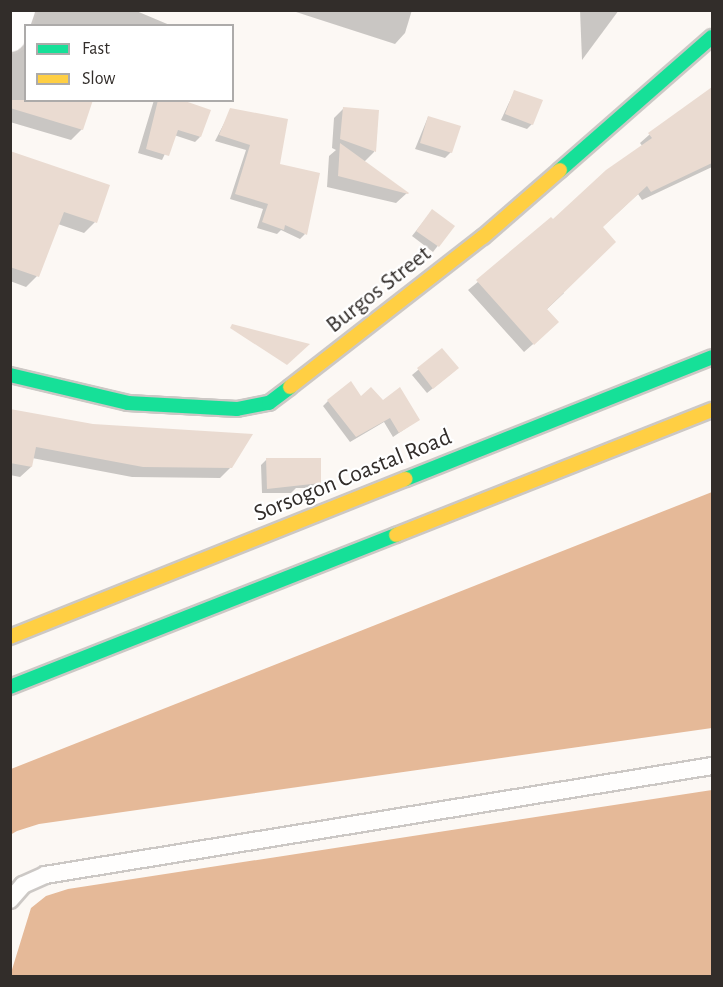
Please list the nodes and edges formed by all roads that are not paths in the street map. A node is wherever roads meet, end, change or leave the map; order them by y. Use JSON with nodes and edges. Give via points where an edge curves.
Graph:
{"nodes":[{"id":1,"x":19,"y":10,"type":"edge"},
{"id":2,"x":10,"y":36,"type":"edge"},
{"id":3,"x":712,"y":37,"type":"edge"},
{"id":4,"x":712,"y":357,"type":"edge"},
{"id":5,"x":10,"y":375,"type":"edge"},
{"id":6,"x":712,"y":410,"type":"edge"},
{"id":7,"x":10,"y":637,"type":"edge"},
{"id":8,"x":10,"y":687,"type":"edge"},
{"id":9,"x":712,"y":766,"type":"edge"},
{"id":10,"x":10,"y":900,"type":"edge"}],
"edges":[{"from":1,"to":2,"type":"street"},
{"from":3,"to":5,"type":"main road","name":"Burgos Street","via":[[483,237],[269,403],[237,409],[128,403]]},
{"from":4,"to":7,"type":"main road","name":"Sorsogon Coastal Road"},
{"from":6,"to":8,"type":"main road"},
{"from":9,"to":10,"type":"lane","via":[[45,875],[23,885]]}]}
